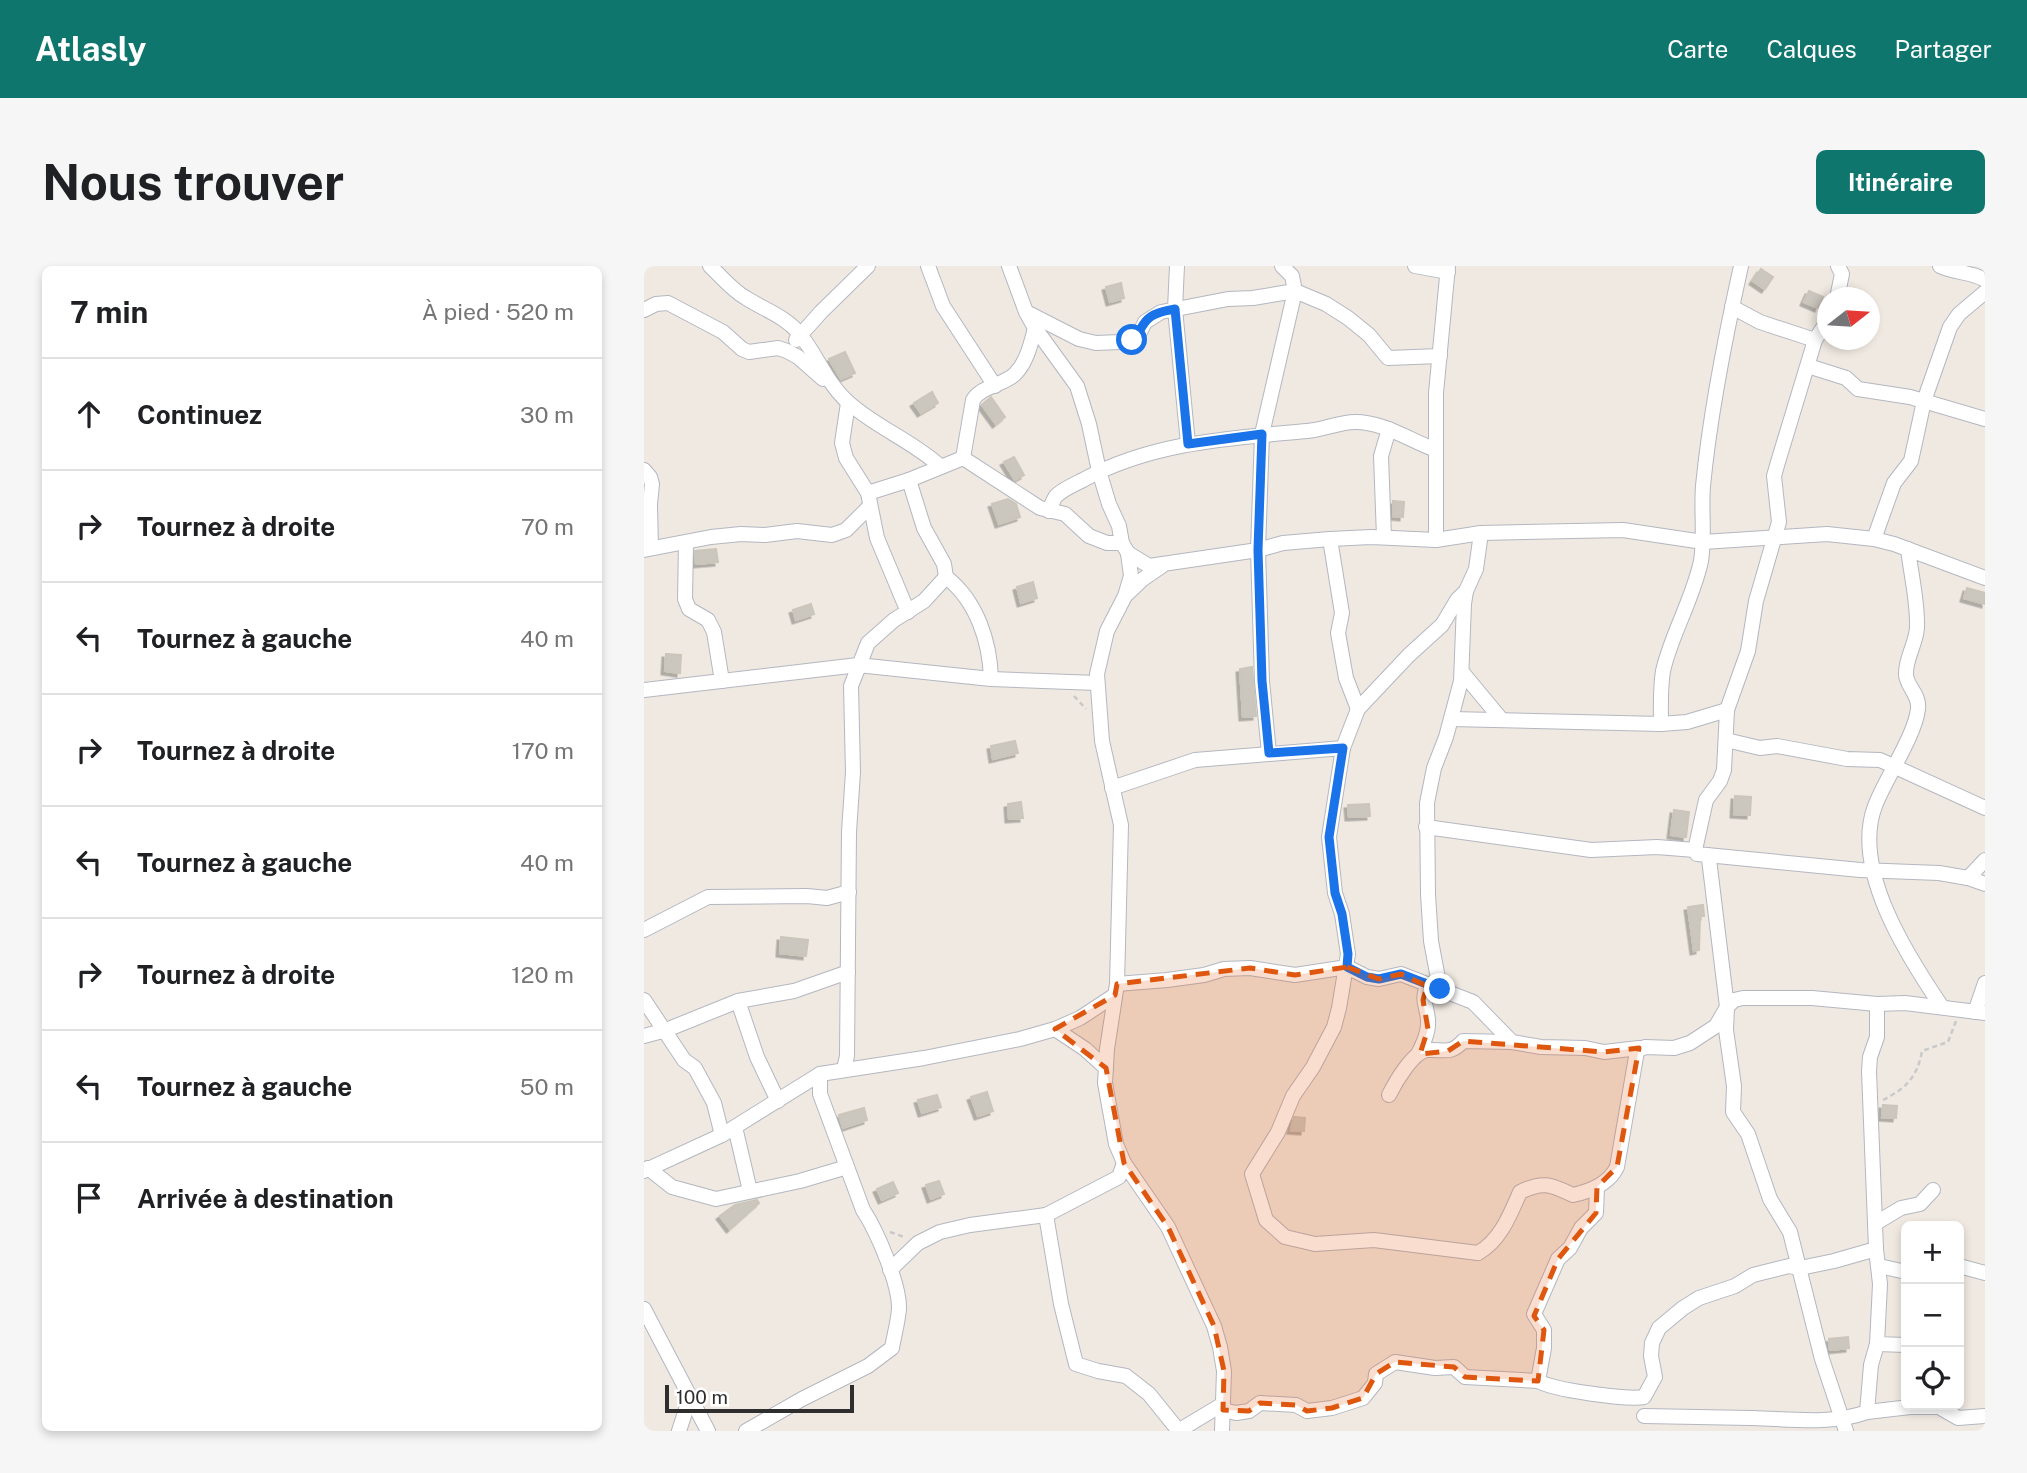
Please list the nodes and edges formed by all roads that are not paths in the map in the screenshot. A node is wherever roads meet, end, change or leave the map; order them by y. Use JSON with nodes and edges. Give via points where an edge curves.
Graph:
{"nodes":[{"id":1,"x":710,"y":266,"type":"edge"},
{"id":2,"x":868,"y":266,"type":"edge"},
{"id":3,"x":928,"y":266,"type":"edge"},
{"id":4,"x":1009,"y":266,"type":"edge"},
{"id":5,"x":1177,"y":266,"type":"edge"},
{"id":6,"x":1282,"y":266,"type":"edge"},
{"id":7,"x":1415,"y":266,"type":"edge"},
{"id":8,"x":1741,"y":266,"type":"edge"},
{"id":9,"x":1838,"y":266,"type":"edge"},
{"id":10,"x":1940,"y":266,"type":"edge"},
{"id":11,"x":1448,"y":269,"type":"edge"},
{"id":12,"x":1985,"y":280,"type":"edge"},
{"id":13,"x":1839,"y":287,"type":"edge"},
{"id":14,"x":1295,"y":290,"type":"junction"},
{"id":15,"x":1985,"y":292,"type":"edge"},
{"id":16,"x":1732,"y":307,"type":"junction"},
{"id":17,"x":1175,"y":309,"type":"junction"},
{"id":18,"x":644,"y":310,"type":"edge"},
{"id":19,"x":1026,"y":312,"type":"junction"},
{"id":20,"x":1035,"y":328,"type":"junction"},
{"id":21,"x":801,"y":335,"type":"junction"},
{"id":22,"x":1817,"y":337,"type":"edge"},
{"id":23,"x":1815,"y":340,"type":"junction"},
{"id":24,"x":787,"y":351,"type":"junction"},
{"id":25,"x":1440,"y":356,"type":"junction"},
{"id":26,"x":1808,"y":366,"type":"junction"},
{"id":27,"x":835,"y":386,"type":"junction"},
{"id":28,"x":995,"y":386,"type":"junction"},
{"id":29,"x":1924,"y":401,"type":"junction"},
{"id":30,"x":848,"y":403,"type":"junction"},
{"id":31,"x":1985,"y":419,"type":"edge"},
{"id":32,"x":1389,"y":429,"type":"junction"},
{"id":33,"x":1262,"y":434,"type":"junction"},
{"id":34,"x":1188,"y":444,"type":"junction"},
{"id":35,"x":1436,"y":450,"type":"junction"},
{"id":36,"x":963,"y":458,"type":"junction"},
{"id":37,"x":941,"y":467,"type":"junction"},
{"id":38,"x":644,"y":470,"type":"edge"},
{"id":39,"x":1099,"y":471,"type":"junction"},
{"id":40,"x":909,"y":480,"type":"junction"},
{"id":41,"x":869,"y":500,"type":"junction"},
{"id":42,"x":1049,"y":511,"type":"junction"},
{"id":43,"x":1481,"y":533,"type":"junction"},
{"id":44,"x":1384,"y":537,"type":"junction"},
{"id":45,"x":1776,"y":537,"type":"junction"},
{"id":46,"x":1330,"y":539,"type":"junction"},
{"id":47,"x":1874,"y":539,"type":"junction"},
{"id":48,"x":1436,"y":540,"type":"junction"},
{"id":49,"x":1703,"y":542,"type":"junction"},
{"id":50,"x":686,"y":543,"type":"junction"},
{"id":51,"x":1125,"y":548,"type":"junction"},
{"id":52,"x":648,"y":549,"type":"edge"},
{"id":53,"x":1908,"y":549,"type":"junction"},
{"id":54,"x":1258,"y":550,"type":"junction"},
{"id":55,"x":1163,"y":565,"type":"junction"},
{"id":56,"x":946,"y":577,"type":"junction"},
{"id":57,"x":1985,"y":578,"type":"edge"},
{"id":58,"x":1466,"y":591,"type":"junction"},
{"id":59,"x":1125,"y":596,"type":"junction"},
{"id":60,"x":908,"y":612,"type":"junction"},
{"id":61,"x":858,"y":665,"type":"junction"},
{"id":62,"x":1462,"y":672,"type":"junction"},
{"id":63,"x":992,"y":679,"type":"junction"},
{"id":64,"x":722,"y":681,"type":"junction"},
{"id":65,"x":1097,"y":683,"type":"junction"},
{"id":66,"x":644,"y":690,"type":"edge"},
{"id":67,"x":1358,"y":709,"type":"junction"},
{"id":68,"x":1727,"y":710,"type":"junction"},
{"id":69,"x":1451,"y":719,"type":"junction"},
{"id":70,"x":1501,"y":719,"type":"junction"},
{"id":71,"x":1661,"y":724,"type":"junction"},
{"id":72,"x":1726,"y":740,"type":"junction"},
{"id":73,"x":1343,"y":748,"type":"junction"},
{"id":74,"x":1269,"y":753,"type":"junction"},
{"id":75,"x":1894,"y":766,"type":"junction"},
{"id":76,"x":1112,"y":788,"type":"junction"},
{"id":77,"x":1985,"y":808,"type":"edge"},
{"id":78,"x":1426,"y":827,"type":"junction"},
{"id":79,"x":1701,"y":853,"type":"junction"},
{"id":80,"x":1985,"y":860,"type":"edge"},
{"id":81,"x":1874,"y":870,"type":"junction"},
{"id":82,"x":1968,"y":878,"type":"junction"},
{"id":83,"x":1985,"y":884,"type":"edge"},
{"id":84,"x":849,"y":892,"type":"junction"},
{"id":85,"x":644,"y":930,"type":"edge"},
{"id":86,"x":1347,"y":967,"type":"junction"},
{"id":87,"x":848,"y":972,"type":"junction"},
{"id":88,"x":1985,"y":983,"type":"edge"},
{"id":89,"x":1434,"y":987,"type":"junction"},
{"id":90,"x":1116,"y":990,"type":"junction"},
{"id":91,"x":644,"y":1000,"type":"edge"},
{"id":92,"x":738,"y":1001,"type":"junction"},
{"id":93,"x":1877,"y":1004,"type":"junction"},
{"id":94,"x":1727,"y":1007,"type":"junction"},
{"id":95,"x":1942,"y":1007,"type":"junction"},
{"id":96,"x":1973,"y":1012,"type":"edge"},
{"id":97,"x":1055,"y":1029,"type":"junction"},
{"id":98,"x":666,"y":1030,"type":"junction"},
{"id":99,"x":644,"y":1036,"type":"edge"},
{"id":100,"x":1512,"y":1042,"type":"junction"},
{"id":101,"x":1639,"y":1048,"type":"junction"},
{"id":102,"x":1418,"y":1054,"type":"junction"},
{"id":103,"x":1106,"y":1068,"type":"junction"},
{"id":104,"x":844,"y":1069,"type":"junction"},
{"id":105,"x":820,"y":1074,"type":"junction"},
{"id":106,"x":1390,"y":1095,"type":"dead end"},
{"id":107,"x":778,"y":1101,"type":"junction"},
{"id":108,"x":735,"y":1127,"type":"junction"},
{"id":109,"x":722,"y":1135,"type":"junction"},
{"id":110,"x":1124,"y":1163,"type":"junction"},
{"id":111,"x":847,"y":1167,"type":"junction"},
{"id":112,"x":646,"y":1169,"type":"edge"},
{"id":113,"x":1597,"y":1187,"type":"junction"},
{"id":114,"x":1933,"y":1190,"type":"dead end"},
{"id":115,"x":750,"y":1191,"type":"junction"},
{"id":116,"x":1046,"y":1215,"type":"junction"},
{"id":117,"x":1876,"y":1223,"type":"junction"},
{"id":118,"x":1876,"y":1250,"type":"junction"},
{"id":119,"x":1879,"y":1266,"type":"junction"},
{"id":120,"x":1964,"y":1267,"type":"edge"},
{"id":121,"x":1800,"y":1268,"type":"junction"},
{"id":122,"x":890,"y":1270,"type":"junction"},
{"id":123,"x":1901,"y":1271,"type":"edge"},
{"id":124,"x":1985,"y":1273,"type":"edge"},
{"id":125,"x":644,"y":1309,"type":"edge"},
{"id":126,"x":1877,"y":1344,"type":"junction"},
{"id":127,"x":1901,"y":1345,"type":"edge"},
{"id":128,"x":1538,"y":1381,"type":"junction"},
{"id":129,"x":690,"y":1397,"type":"junction"},
{"id":130,"x":1644,"y":1397,"type":"junction"},
{"id":131,"x":1223,"y":1407,"type":"junction"},
{"id":132,"x":1901,"y":1408,"type":"edge"},
{"id":133,"x":1943,"y":1410,"type":"edge"},
{"id":134,"x":1867,"y":1412,"type":"junction"},
{"id":135,"x":1985,"y":1416,"type":"edge"},
{"id":136,"x":1644,"y":1423,"type":"edge"},
{"id":137,"x":1959,"y":1424,"type":"edge"},
{"id":138,"x":1844,"y":1425,"type":"edge"},
{"id":139,"x":679,"y":1431,"type":"edge"},
{"id":140,"x":708,"y":1431,"type":"edge"},
{"id":141,"x":746,"y":1431,"type":"edge"},
{"id":142,"x":1178,"y":1431,"type":"edge"},
{"id":143,"x":1222,"y":1431,"type":"edge"}],
"edges":[{"from":1,"to":21,"type":"street","via":[[746,299],[772,310]]},
{"from":2,"to":21,"type":"street"},
{"from":3,"to":28,"type":"street","via":[[943,306]]},
{"from":4,"to":19,"type":"street"},
{"from":5,"to":17,"type":"street"},
{"from":6,"to":14,"type":"street","via":[[1292,276]]},
{"from":7,"to":11,"type":"street"},
{"from":8,"to":16,"type":"street"},
{"from":9,"to":13,"type":"street","via":[[1842,274]]},
{"from":10,"to":12,"type":"street"},
{"from":11,"to":25,"type":"street"},
{"from":14,"to":17,"type":"street"},
{"from":14,"to":25,"type":"street","via":[[1348,318],[1388,358]]},
{"from":14,"to":33,"type":"street"},
{"from":15,"to":29,"type":"street","via":[[1950,327]]},
{"from":16,"to":23,"type":"street","via":[[1760,322]]},
{"from":16,"to":49,"type":"street","via":[[1703,488]]},
{"from":17,"to":19,"type":"street","via":[[1151,316],[1132,340],[1096,344]]},
{"from":17,"to":34,"type":"street"},
{"from":18,"to":24,"type":"street","via":[[668,303],[723,332],[742,349]]},
{"from":19,"to":20,"type":"street"},
{"from":20,"to":28,"type":"street","via":[[1017,373]]},
{"from":20,"to":39,"type":"street","via":[[1077,386]]},
{"from":21,"to":24,"type":"street"},
{"from":21,"to":27,"type":"street"},
{"from":22,"to":23,"type":"street"},
{"from":23,"to":26,"type":"street"},
{"from":24,"to":27,"type":"street"},
{"from":25,"to":35,"type":"street"},
{"from":26,"to":29,"type":"street","via":[[1846,378],[1858,389]]},
{"from":26,"to":45,"type":"street","via":[[1774,476]]},
{"from":27,"to":30,"type":"street"},
{"from":28,"to":36,"type":"street","via":[[973,400]]},
{"from":29,"to":31,"type":"street"},
{"from":29,"to":47,"type":"street","via":[[1911,461],[1894,483]]},
{"from":30,"to":37,"type":"street"},
{"from":30,"to":41,"type":"street","via":[[842,443]]},
{"from":32,"to":33,"type":"street","via":[[1354,422]]},
{"from":32,"to":35,"type":"street"},
{"from":32,"to":44,"type":"street","via":[[1381,456]]},
{"from":33,"to":34,"type":"street"},
{"from":33,"to":54,"type":"street"},
{"from":34,"to":39,"type":"street"},
{"from":35,"to":48,"type":"street"},
{"from":36,"to":37,"type":"street"},
{"from":36,"to":42,"type":"street"},
{"from":37,"to":40,"type":"street"},
{"from":38,"to":52,"type":"street","via":[[652,484]]},
{"from":39,"to":42,"type":"street","via":[[1056,496]]},
{"from":39,"to":51,"type":"street"},
{"from":40,"to":41,"type":"street"},
{"from":40,"to":56,"type":"street"},
{"from":41,"to":50,"type":"street","via":[[846,530],[832,535],[797,531],[741,534]]},
{"from":41,"to":60,"type":"street","via":[[877,538]]},
{"from":42,"to":51,"type":"street","via":[[1065,514],[1089,536]]},
{"from":43,"to":48,"type":"street"},
{"from":43,"to":49,"type":"street","via":[[1623,530]]},
{"from":43,"to":58,"type":"street","via":[[1476,569]]},
{"from":44,"to":46,"type":"street"},
{"from":44,"to":48,"type":"street"},
{"from":45,"to":47,"type":"street","via":[[1827,534]]},
{"from":45,"to":49,"type":"street"},
{"from":45,"to":68,"type":"street","via":[[1756,601],[1748,651]]},
{"from":46,"to":54,"type":"street"},
{"from":46,"to":67,"type":"street","via":[[1342,613],[1338,633],[1346,678]]},
{"from":47,"to":53,"type":"street"},
{"from":49,"to":71,"type":"street","via":[[1698,575],[1664,669]]},
{"from":50,"to":52,"type":"street"},
{"from":50,"to":64,"type":"street","via":[[685,599],[689,609],[708,620],[714,632]]},
{"from":51,"to":55,"type":"street","via":[[1149,566]]},
{"from":51,"to":59,"type":"street","via":[[1130,576]]},
{"from":53,"to":57,"type":"street"},
{"from":53,"to":75,"type":"street","via":[[1917,632],[1906,677],[1918,699],[1918,709]]},
{"from":54,"to":55,"type":"street"},
{"from":54,"to":74,"type":"street"},
{"from":55,"to":59,"type":"street"},
{"from":56,"to":60,"type":"street"},
{"from":56,"to":63,"type":"street","via":[[957,585],[982,627]]},
{"from":58,"to":62,"type":"street"},
{"from":58,"to":67,"type":"street","via":[[1442,625]]},
{"from":59,"to":65,"type":"street","via":[[1107,631]]},
{"from":60,"to":61,"type":"street","via":[[868,643]]},
{"from":61,"to":63,"type":"street"},
{"from":61,"to":64,"type":"street"},
{"from":61,"to":84,"type":"street","via":[[851,686]]},
{"from":62,"to":69,"type":"street"},
{"from":62,"to":70,"type":"street"},
{"from":63,"to":65,"type":"street"},
{"from":64,"to":66,"type":"street"},
{"from":65,"to":76,"type":"street"},
{"from":67,"to":73,"type":"street"},
{"from":68,"to":71,"type":"street"},
{"from":68,"to":72,"type":"street"},
{"from":69,"to":70,"type":"street"},
{"from":69,"to":78,"type":"street","via":[[1434,768]]},
{"from":70,"to":71,"type":"street"},
{"from":72,"to":75,"type":"street","via":[[1760,748],[1777,746],[1847,759],[1868,758]]},
{"from":72,"to":79,"type":"street","via":[[1724,770],[1706,800]]},
{"from":73,"to":74,"type":"street"},
{"from":73,"to":86,"type":"street","via":[[1329,837]]},
{"from":74,"to":76,"type":"street","via":[[1195,760]]},
{"from":75,"to":77,"type":"street"},
{"from":75,"to":81,"type":"street","via":[[1873,810]]},
{"from":76,"to":90,"type":"street","via":[[1121,825]]},
{"from":78,"to":79,"type":"street","via":[[1591,850],[1657,847]]},
{"from":78,"to":89,"type":"street"},
{"from":79,"to":81,"type":"street"},
{"from":79,"to":94,"type":"street"},
{"from":80,"to":82,"type":"street"},
{"from":81,"to":82,"type":"street"},
{"from":81,"to":95,"type":"street","via":[[1887,915]]},
{"from":82,"to":83,"type":"street"},
{"from":84,"to":85,"type":"street","via":[[827,898],[708,897]]},
{"from":84,"to":87,"type":"street"},
{"from":86,"to":89,"type":"street","via":[[1379,979],[1401,974]]},
{"from":86,"to":90,"type":"street","via":[[1295,975],[1250,968],[1224,970]]},
{"from":86,"to":113,"type":"street","via":[[1334,1027],[1252,1174],[1266,1220],[1285,1237],[1315,1244],[1374,1240],[1478,1253],[1491,1246],[1520,1192],[1552,1184],[1573,1195]]},
{"from":87,"to":92,"type":"street","via":[[794,991]]},
{"from":87,"to":104,"type":"street"},
{"from":88,"to":96,"type":"street"},
{"from":89,"to":100,"type":"street","via":[[1472,1002]]},
{"from":89,"to":102,"type":"street","via":[[1423,1000],[1428,1029]]},
{"from":90,"to":97,"type":"street","via":[[1080,1018]]},
{"from":90,"to":103,"type":"street"},
{"from":91,"to":98,"type":"street"},
{"from":92,"to":98,"type":"street"},
{"from":92,"to":107,"type":"street"},
{"from":93,"to":94,"type":"street","via":[[1753,998],[1734,1000]]},
{"from":93,"to":95,"type":"street"},
{"from":93,"to":117,"type":"street","via":[[1877,1037],[1869,1071]]},
{"from":94,"to":101,"type":"street","via":[[1716,1026],[1690,1043]]},
{"from":94,"to":121,"type":"street","via":[[1733,1112],[1753,1144],[1770,1199],[1790,1232]]},
{"from":95,"to":96,"type":"street"},
{"from":97,"to":103,"type":"street"},
{"from":97,"to":104,"type":"street","via":[[948,1053]]},
{"from":98,"to":99,"type":"street"},
{"from":98,"to":109,"type":"street","via":[[714,1103]]},
{"from":100,"to":101,"type":"street","via":[[1604,1052]]},
{"from":100,"to":102,"type":"street","via":[[1463,1041],[1448,1051]]},
{"from":101,"to":113,"type":"street","via":[[1617,1167],[1613,1177]]},
{"from":102,"to":106,"type":"street"},
{"from":103,"to":110,"type":"street","via":[[1116,1144]]},
{"from":104,"to":105,"type":"street"},
{"from":105,"to":107,"type":"street"},
{"from":105,"to":111,"type":"street","via":[[820,1094]]},
{"from":107,"to":108,"type":"street"},
{"from":108,"to":109,"type":"street"},
{"from":108,"to":115,"type":"street"},
{"from":109,"to":112,"type":"street"},
{"from":110,"to":116,"type":"street","via":[[1119,1177]]},
{"from":110,"to":131,"type":"street","via":[[1168,1227],[1214,1326],[1224,1371]]},
{"from":111,"to":115,"type":"street"},
{"from":111,"to":122,"type":"street"},
{"from":112,"to":115,"type":"street","via":[[672,1187],[716,1199]]},
{"from":113,"to":128,"type":"street","via":[[1596,1213],[1558,1259],[1534,1314],[1544,1330]]},
{"from":114,"to":117,"type":"street","via":[[1920,1204],[1901,1208]]},
{"from":116,"to":122,"type":"street","via":[[940,1232],[918,1243]]},
{"from":116,"to":142,"type":"street","via":[[1060,1304],[1076,1364],[1126,1376],[1149,1394]]},
{"from":117,"to":118,"type":"street"},
{"from":118,"to":119,"type":"street"},
{"from":118,"to":121,"type":"street"},
{"from":119,"to":123,"type":"street"},
{"from":119,"to":126,"type":"street"},
{"from":120,"to":124,"type":"street"},
{"from":121,"to":130,"type":"street","via":[[1789,1266],[1753,1275],[1699,1298],[1669,1319],[1652,1343],[1655,1377]]},
{"from":121,"to":138,"type":"street"},
{"from":122,"to":141,"type":"street","via":[[899,1307],[892,1348],[868,1366]]},
{"from":125,"to":129,"type":"street"},
{"from":126,"to":127,"type":"street"},
{"from":126,"to":134,"type":"street"},
{"from":128,"to":130,"type":"street","via":[[1577,1391]]},
{"from":128,"to":131,"type":"street","via":[[1465,1377],[1454,1367],[1395,1362],[1376,1374],[1363,1398],[1332,1408],[1307,1411],[1296,1405],[1260,1403],[1236,1413]]},
{"from":129,"to":139,"type":"street"},
{"from":129,"to":140,"type":"street"},
{"from":130,"to":136,"type":"street"},
{"from":131,"to":142,"type":"street"},
{"from":131,"to":143,"type":"street"},
{"from":132,"to":134,"type":"street"},
{"from":133,"to":137,"type":"street"},
{"from":134,"to":138,"type":"street"},
{"from":135,"to":137,"type":"street"},
{"from":136,"to":138,"type":"street"}]}
